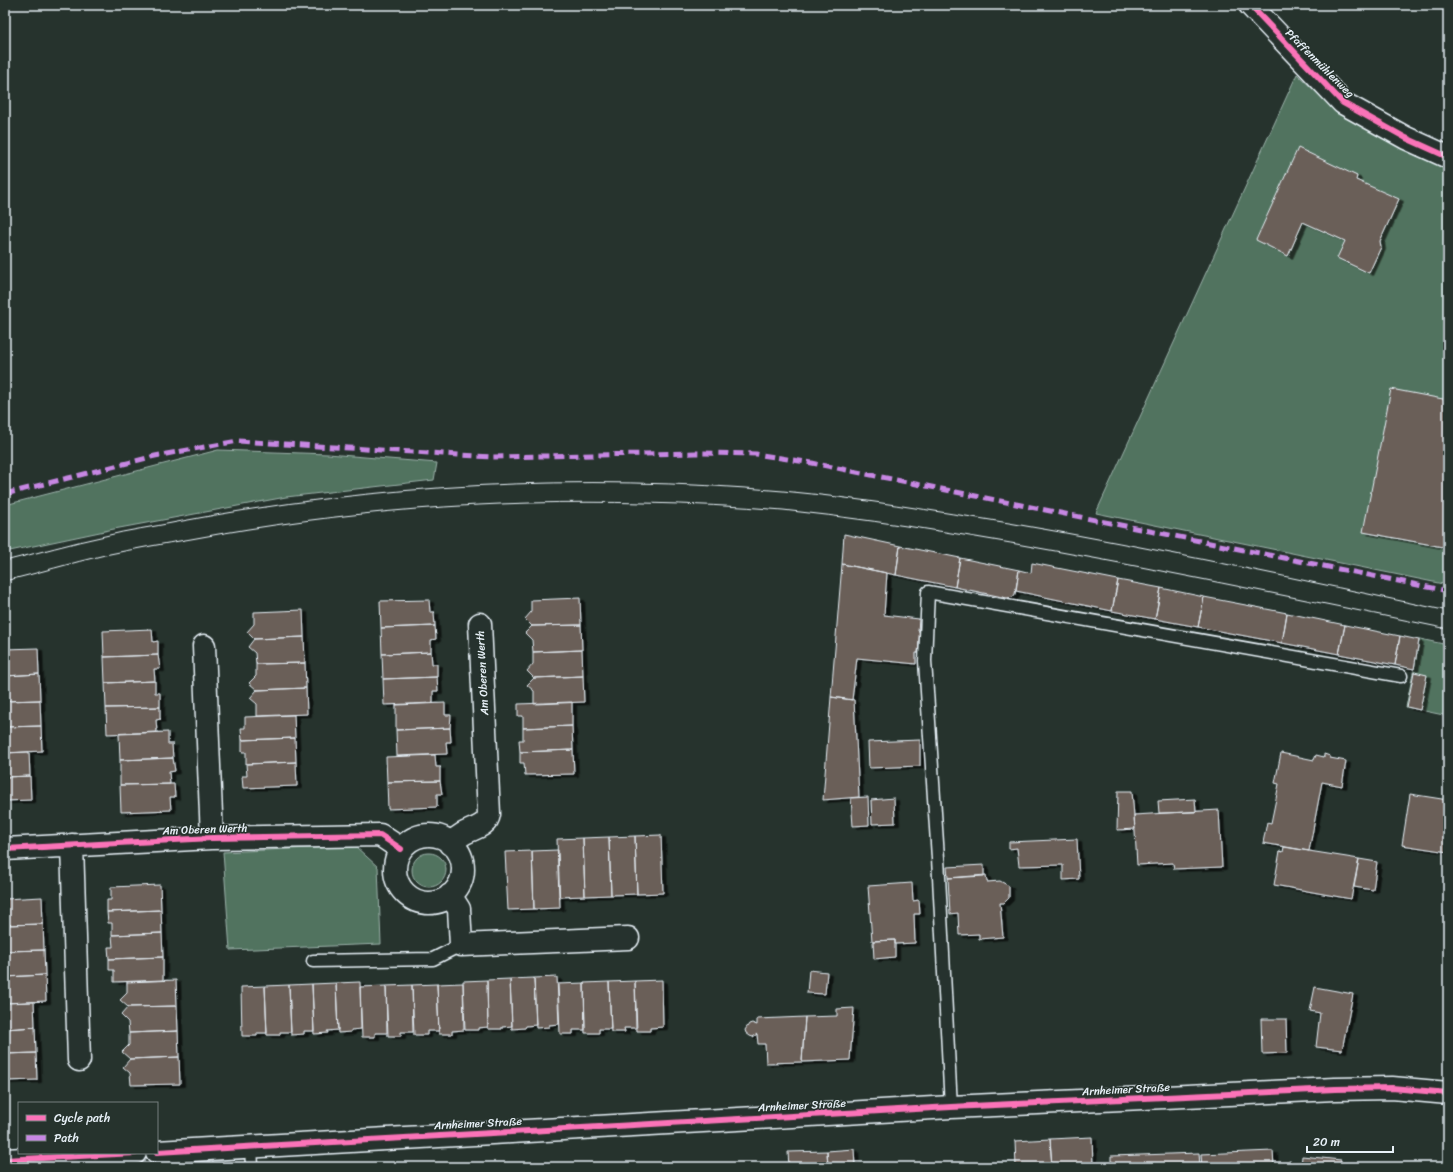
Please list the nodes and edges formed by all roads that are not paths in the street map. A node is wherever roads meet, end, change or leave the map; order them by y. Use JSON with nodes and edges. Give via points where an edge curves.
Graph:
{"nodes":[{"id":1,"x":1250,"y":5,"type":"edge"},
{"id":2,"x":1448,"y":156,"type":"edge"},
{"id":3,"x":480,"y":624,"type":"dead end"},
{"id":4,"x":204,"y":646,"type":"dead end"},
{"id":5,"x":1401,"y":676,"type":"dead end"},
{"id":6,"x":212,"y":838,"type":"junction"},
{"id":7,"x":450,"y":844,"type":"junction"},
{"id":8,"x":72,"y":845,"type":"junction"},
{"id":9,"x":5,"y":849,"type":"edge"},
{"id":10,"x":401,"y":849,"type":"junction"},
{"id":11,"x":450,"y":895,"type":"junction"},
{"id":12,"x":628,"y":938,"type":"dead end"},
{"id":13,"x":461,"y":945,"type":"junction"},
{"id":14,"x":313,"y":961,"type":"dead end"},
{"id":15,"x":78,"y":1060,"type":"dead end"},
{"id":16,"x":1448,"y":1092,"type":"edge"},
{"id":17,"x":951,"y":1107,"type":"junction"},
{"id":18,"x":158,"y":1152,"type":"edge"},
{"id":19,"x":116,"y":1154,"type":"edge"},
{"id":20,"x":252,"y":1157,"type":"edge"},
{"id":21,"x":5,"y":1160,"type":"edge"}],
"edges":[{"from":1,"to":2,"type":"street","name":"Pfaffenmühlenweg","via":[[1343,103],[1406,138]]},
{"from":3,"to":7,"type":"street","name":"Am Oberen Werth","via":[[489,814],[485,823]]},
{"from":4,"to":6,"type":"street","name":"Am Oberen Werth"},
{"from":5,"to":17,"type":"lane","via":[[928,592],[925,661]]},
{"from":6,"to":8,"type":"street","name":"Am Oberen Werth"},
{"from":6,"to":10,"type":"street","name":"Am Oberen Werth","via":[[380,835]]},
{"from":7,"to":10,"type":"street","via":[[444,839],[421,836]]},
{"from":7,"to":11,"type":"street","via":[[460,856],[462,868],[461,880]]},
{"from":8,"to":9,"type":"street","name":"Am Oberen Werth"},
{"from":8,"to":15,"type":"street"},
{"from":10,"to":11,"type":"street","via":[[396,860],[395,873],[404,893],[414,900],[425,903],[436,902]]},
{"from":11,"to":13,"type":"street","via":[[459,909]]},
{"from":12,"to":13,"type":"street"},
{"from":13,"to":14,"type":"lane","via":[[433,959]]},
{"from":16,"to":17,"type":"street","name":"Arnheimer Straße","via":[[1347,1088]]},
{"from":17,"to":20,"type":"street","name":"Arnheimer Straße","via":[[435,1135]]},
{"from":18,"to":20,"type":"street","name":"Arnheimer Straße"},
{"from":19,"to":21,"type":"street"}]}
